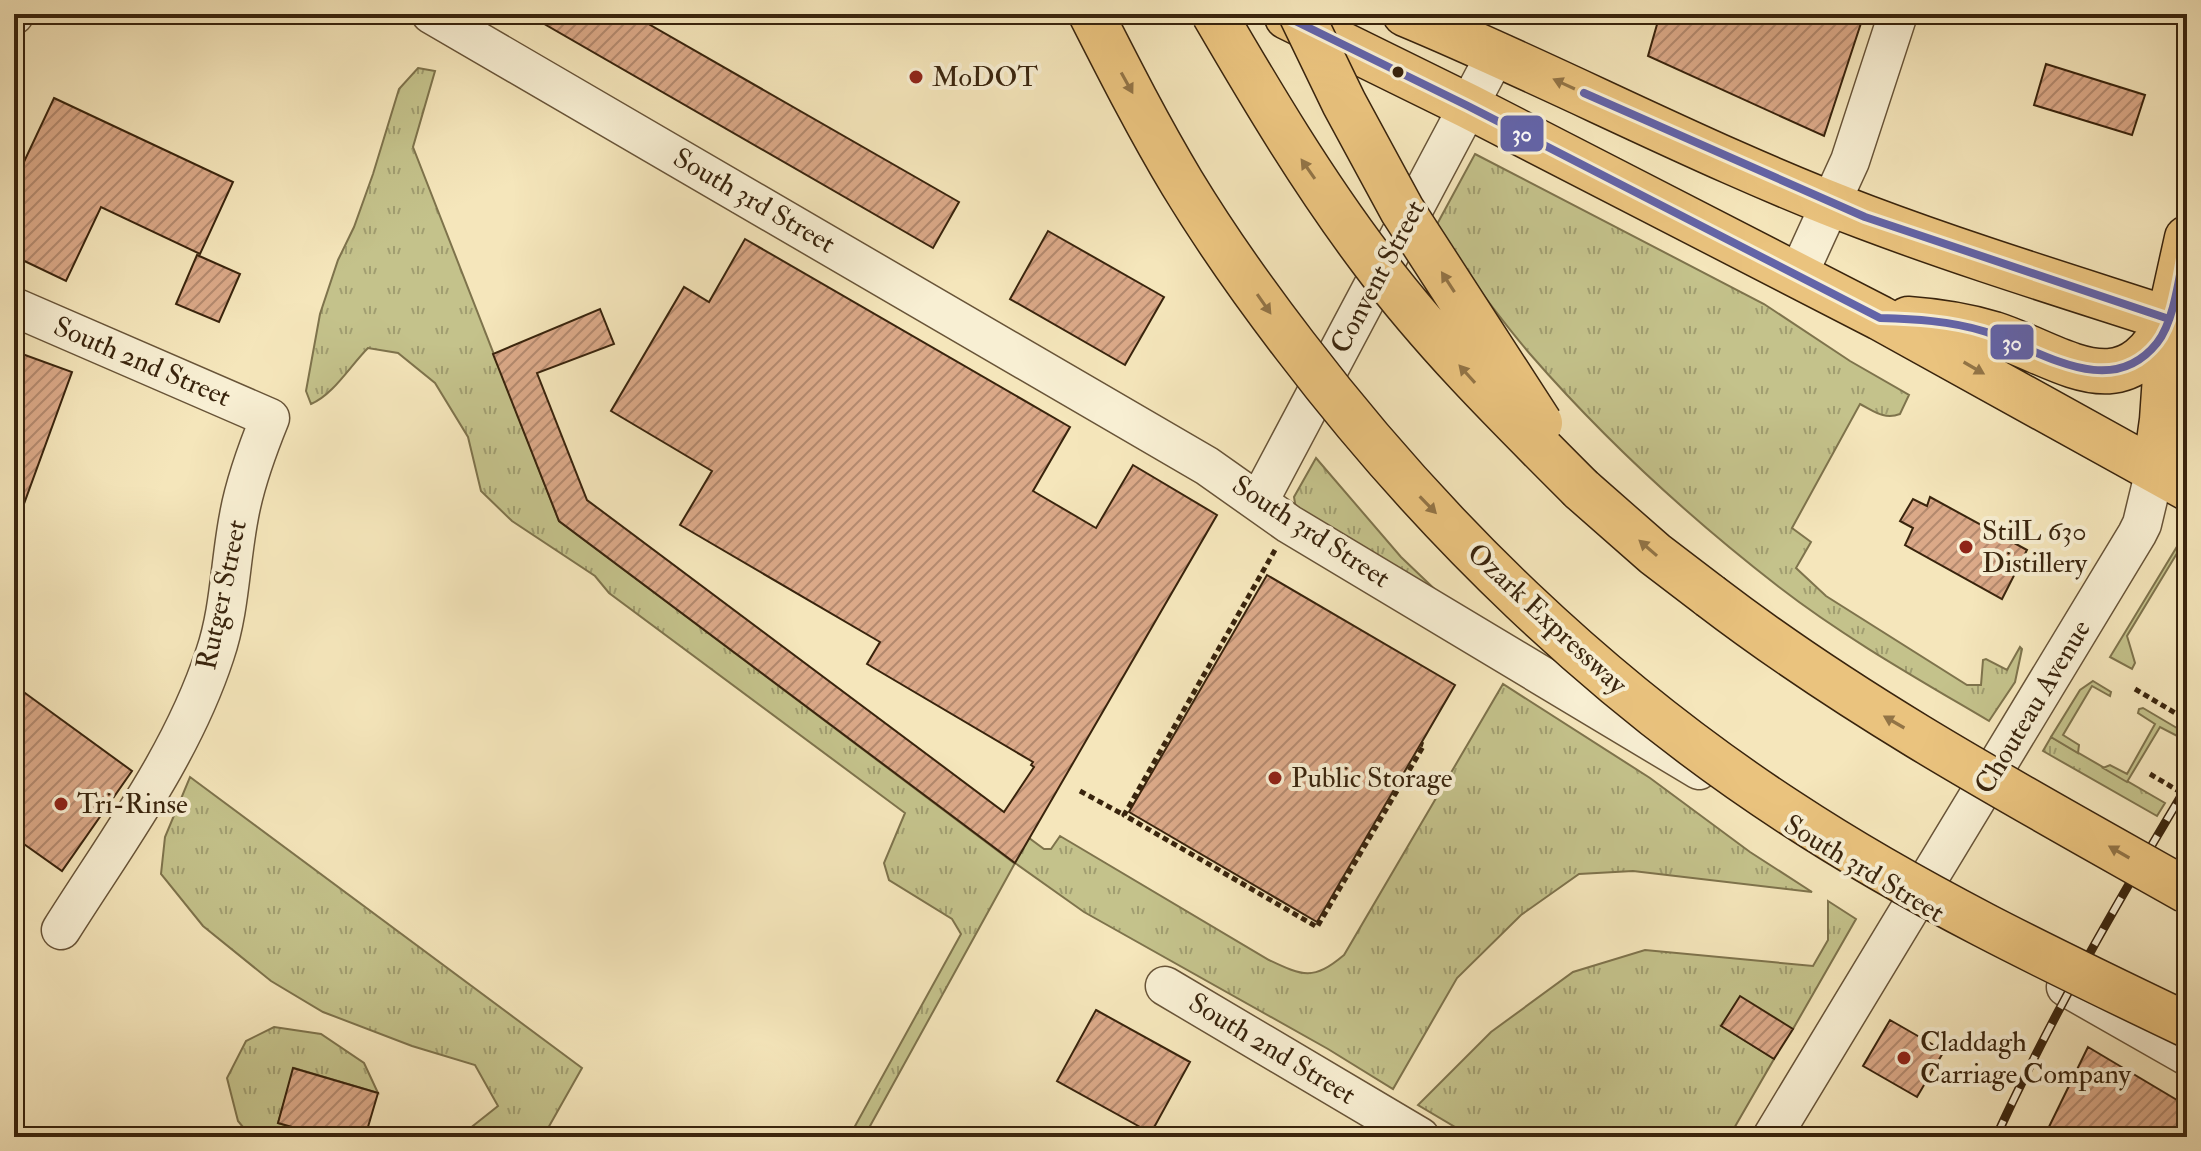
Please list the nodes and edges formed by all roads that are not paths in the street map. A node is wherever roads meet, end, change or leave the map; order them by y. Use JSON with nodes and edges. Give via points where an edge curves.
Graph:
{"nodes":[{"id":1,"x":431,"y":14,"type":"edge"},
{"id":2,"x":1091,"y":14,"type":"edge"},
{"id":3,"x":1214,"y":14,"type":"edge"},
{"id":4,"x":1281,"y":14,"type":"edge"},
{"id":5,"x":1301,"y":14,"type":"edge"},
{"id":6,"x":1405,"y":14,"type":"edge"},
{"id":7,"x":1898,"y":14,"type":"edge"},
{"id":8,"x":1497,"y":52,"type":"junction"},
{"id":9,"x":1468,"y":106,"type":"junction"},
{"id":10,"x":1832,"y":203,"type":"junction"},
{"id":11,"x":2187,"y":238,"type":"edge"},
{"id":12,"x":1797,"y":277,"type":"junction"},
{"id":13,"x":14,"y":307,"type":"edge"},
{"id":14,"x":1880,"y":318,"type":"junction"},
{"id":15,"x":2178,"y":322,"type":"edge"},
{"id":16,"x":270,"y":418,"type":"joint"},
{"id":17,"x":2171,"y":479,"type":"edge"},
{"id":18,"x":1581,"y":489,"type":"junction"},
{"id":19,"x":1259,"y":501,"type":"junction"},
{"id":20,"x":2187,"y":891,"type":"edge"},
{"id":21,"x":1915,"y":900,"type":"junction"},
{"id":22,"x":61,"y":930,"type":"dead end"},
{"id":23,"x":1165,"y":986,"type":"dead end"},
{"id":24,"x":2187,"y":1025,"type":"edge"},
{"id":25,"x":2187,"y":1056,"type":"edge"},
{"id":26,"x":1420,"y":1137,"type":"edge"},
{"id":27,"x":1772,"y":1137,"type":"edge"}],
"edges":[{"from":1,"to":19,"type":"street","name":"South 3rd Street"},
{"from":2,"to":24,"type":"main road","name":"Ozark Expressway","one_way":true,"bridge":true,"via":[[1182,183],[1271,314],[1403,478],[1540,616],[1634,699],[1789,813],[2027,948]]},
{"from":18,"to":3,"type":"main road","one_way":true,"bridge":true,"via":[[1468,376],[1372,260],[1283,132]]},
{"from":4,"to":9,"type":"main road"},
{"from":18,"to":5,"type":"main road","one_way":true,"bridge":true,"via":[[1402,210]]},
{"from":6,"to":8,"type":"main road"},
{"from":7,"to":10,"type":"street"},
{"from":8,"to":9,"type":"street","name":"Convent Street"},
{"from":10,"to":8,"type":"main road","one_way":true},
{"from":9,"to":12,"type":"main road"},
{"from":9,"to":19,"type":"street","name":"Convent Street"},
{"from":10,"to":12,"type":"street"},
{"from":10,"to":15,"type":"main road"},
{"from":11,"to":15,"type":"main road","name":"Chouteau Avenue"},
{"from":12,"to":14,"type":"main road"},
{"from":13,"to":16,"type":"street","name":"South 2nd Street"},
{"from":14,"to":15,"type":"main road","via":[[1994,334],[2094,372],[2128,367]]},
{"from":14,"to":17,"type":"main road","one_way":true},
{"from":15,"to":17,"type":"main road","name":"Chouteau Avenue","via":[[2162,420]]},
{"from":16,"to":22,"type":"street","name":"Rutger Street","via":[[239,515],[216,653],[186,727]]},
{"from":17,"to":21,"type":"street","name":"Chouteau Avenue"},
{"from":20,"to":18,"type":"main road","one_way":true,"bridge":true,"via":[[1860,702],[1765,638]]},
{"from":19,"to":21,"type":"street","name":"South 3rd Street","via":[[1289,524]]},
{"from":21,"to":25,"type":"street","name":"South 3rd Street"},
{"from":21,"to":27,"type":"street","name":"Chouteau Avenue"},
{"from":23,"to":26,"type":"street","name":"South 2nd Street"}]}
